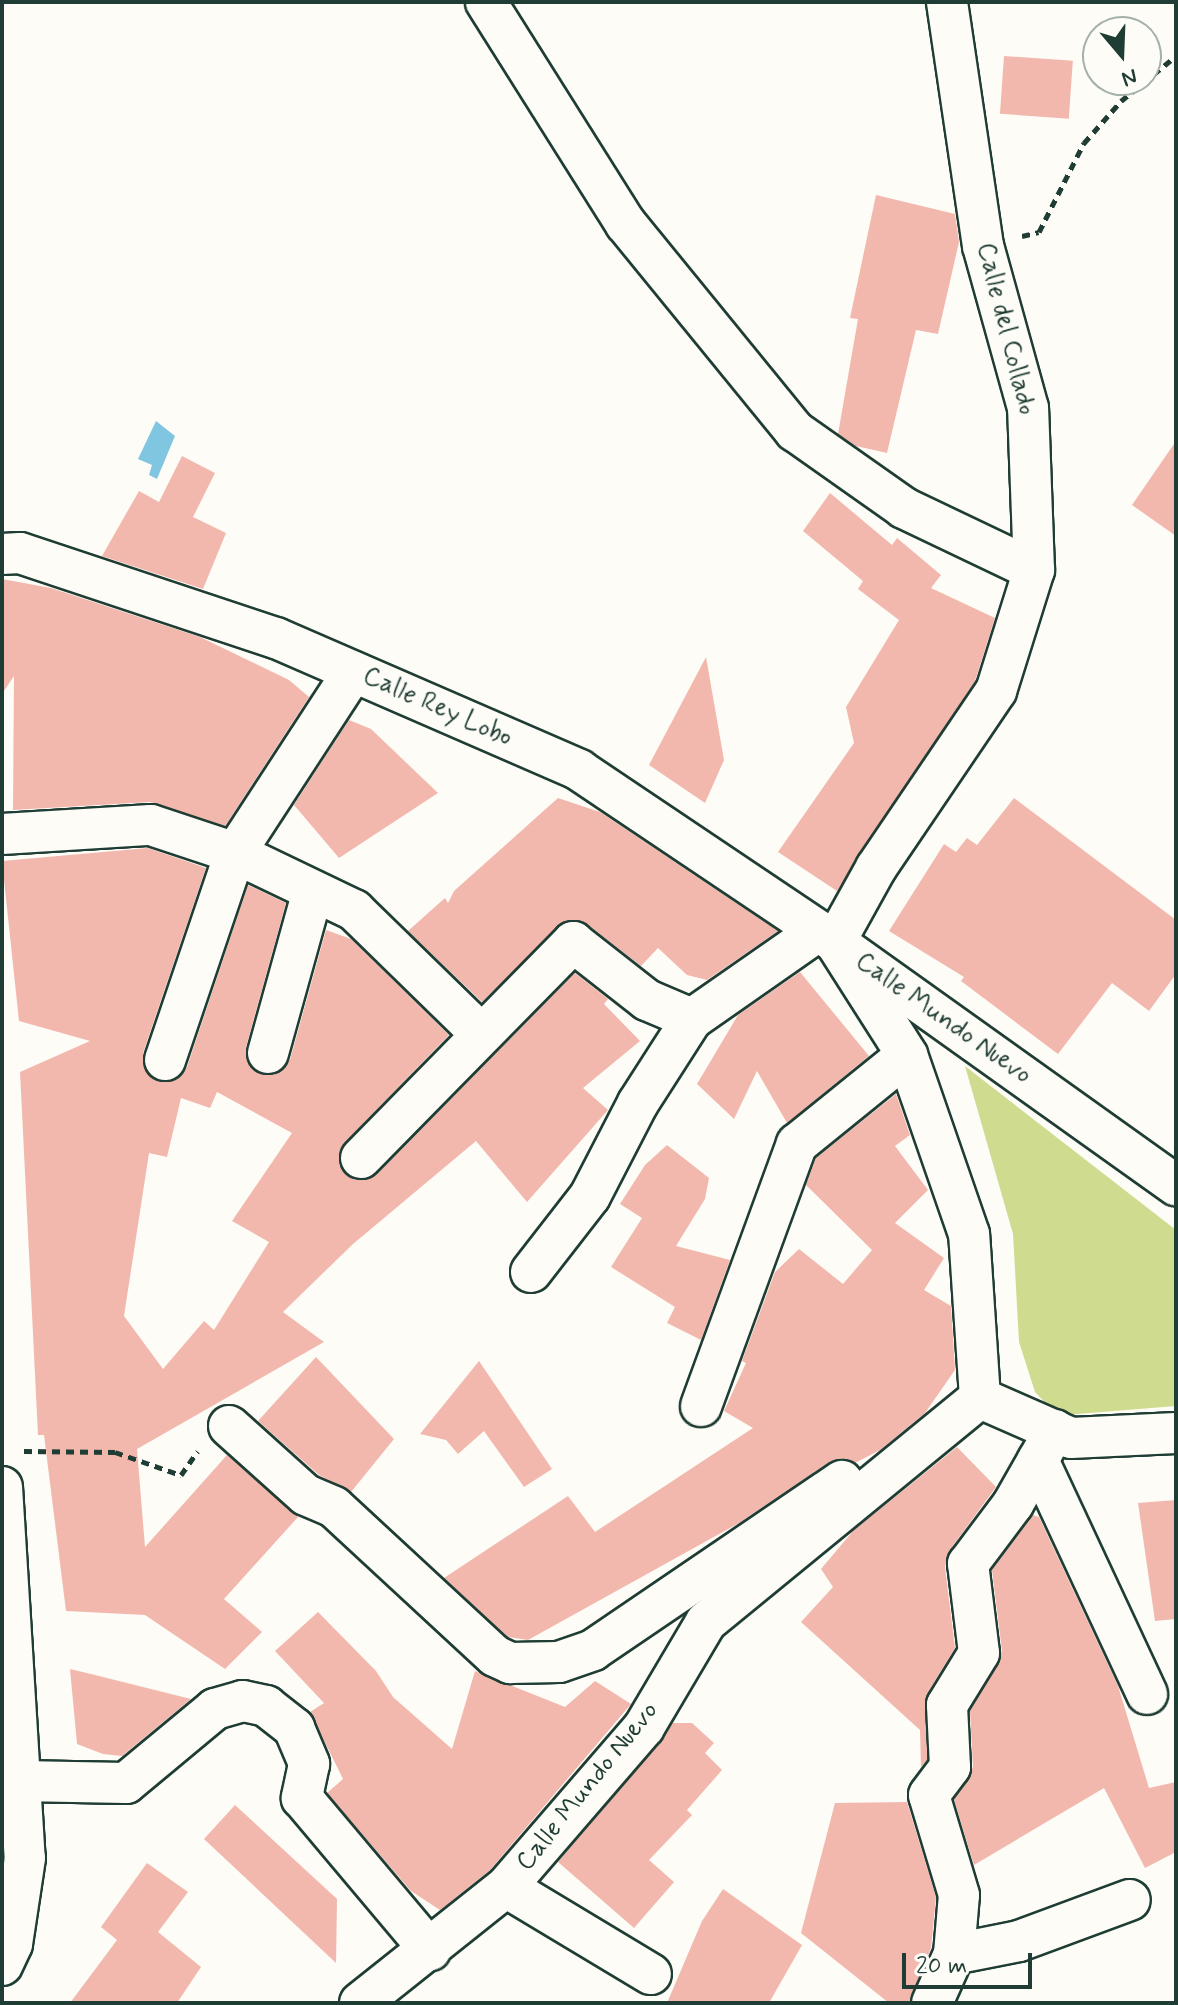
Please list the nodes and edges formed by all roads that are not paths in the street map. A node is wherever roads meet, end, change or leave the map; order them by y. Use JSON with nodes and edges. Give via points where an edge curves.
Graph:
{"nodes":[{"id":1,"x":486,"y":2,"type":"edge"},
{"id":2,"x":947,"y":2,"type":"edge"},
{"id":3,"x":2,"y":554,"type":"edge"},
{"id":4,"x":1034,"y":570,"type":"junction"},
{"id":5,"x":353,"y":672,"type":"junction"},
{"id":6,"x":2,"y":834,"type":"edge"},
{"id":7,"x":235,"y":853,"type":"junction"},
{"id":8,"x":313,"y":891,"type":"junction"},
{"id":9,"x":826,"y":936,"type":"junction"},
{"id":10,"x":692,"y":1019,"type":"junction"},
{"id":11,"x":480,"y":1033,"type":"junction"},
{"id":12,"x":268,"y":1053,"type":"dead end"},
{"id":13,"x":907,"y":1055,"type":"junction"},
{"id":14,"x":165,"y":1060,"type":"dead end"},
{"id":15,"x":361,"y":1158,"type":"dead end"},
{"id":16,"x":1176,"y":1185,"type":"edge"},
{"id":17,"x":531,"y":1272,"type":"dead end"},
{"id":18,"x":980,"y":1398,"type":"junction"},
{"id":19,"x":701,"y":1406,"type":"dead end"},
{"id":20,"x":229,"y":1426,"type":"road end"},
{"id":21,"x":1176,"y":1433,"type":"edge"},
{"id":22,"x":1046,"y":1445,"type":"junction"},
{"id":23,"x":899,"y":1464,"type":"junction"},
{"id":24,"x":2,"y":1487,"type":"edge"},
{"id":25,"x":1147,"y":1694,"type":"dead end"},
{"id":26,"x":20,"y":1781,"type":"junction"},
{"id":27,"x":506,"y":1887,"type":"junction"},
{"id":28,"x":1130,"y":1900,"type":"dead end"},
{"id":29,"x":430,"y":1950,"type":"junction"},
{"id":30,"x":954,"y":1954,"type":"junction"},
{"id":31,"x":2,"y":1965,"type":"edge"},
{"id":32,"x":651,"y":1974,"type":"dead end"},
{"id":33,"x":360,"y":2003,"type":"edge"},
{"id":34,"x":932,"y":2003,"type":"edge"}],
"edges":[{"from":1,"to":4,"type":"street","via":[[626,224],[795,431],[904,508]]},
{"from":2,"to":4,"type":"street","name":"Calle del Collado","via":[[983,246],[1028,408]]},
{"from":3,"to":5,"type":"street","name":"Calle Rey Lobo","via":[[20,553],[276,638]]},
{"from":4,"to":9,"type":"street","name":"Calle del Collado","via":[[996,691]]},
{"from":5,"to":7,"type":"street"},
{"from":5,"to":9,"type":"street","name":"Calle Rey Lobo","via":[[579,770]]},
{"from":6,"to":7,"type":"street","via":[[151,825]]},
{"from":7,"to":8,"type":"street"},
{"from":7,"to":14,"type":"street"},
{"from":8,"to":11,"type":"street","via":[[354,910]]},
{"from":8,"to":12,"type":"street"},
{"from":9,"to":10,"type":"street"},
{"from":9,"to":13,"type":"street","name":"Calle Mundo Nuevo"},
{"from":9,"to":16,"type":"street","name":"Calle Mundo Nuevo"},
{"from":10,"to":11,"type":"street","via":[[647,1000],[573,942]]},
{"from":10,"to":17,"type":"street","via":[[638,1103],[590,1196]]},
{"from":11,"to":15,"type":"street"},
{"from":13,"to":18,"type":"street","name":"Calle Mundo Nuevo","via":[[969,1234]]},
{"from":13,"to":19,"type":"street","via":[[797,1144]]},
{"from":18,"to":22,"type":"street"},
{"from":18,"to":23,"type":"street","name":"Calle Mundo Nuevo"},
{"from":20,"to":23,"type":"street","via":[[306,1495],[334,1507],[495,1656],[535,1665],[593,1650],[888,1449]]},
{"from":21,"to":22,"type":"street","via":[[1071,1438]]},
{"from":22,"to":25,"type":"street"},
{"from":22,"to":30,"type":"street","via":[[968,1564],[979,1653],[947,1705],[950,1767],[929,1795],[959,1895]]},
{"from":23,"to":27,"type":"street","name":"Calle Mundo Nuevo","via":[[706,1622],[644,1727]]},
{"from":24,"to":26,"type":"street"},
{"from":26,"to":29,"type":"street","via":[[126,1783],[215,1709],[243,1701],[266,1706],[294,1728],[309,1764],[302,1798]]},
{"from":26,"to":31,"type":"street","via":[[25,1858],[12,1944]]},
{"from":27,"to":29,"type":"street","name":"Calle Mundo Nuevo"},
{"from":27,"to":32,"type":"street"},
{"from":28,"to":30,"type":"street","via":[[1019,1941]]},
{"from":29,"to":33,"type":"street","name":"Calle Mundo Nuevo"},
{"from":30,"to":34,"type":"street"}]}
